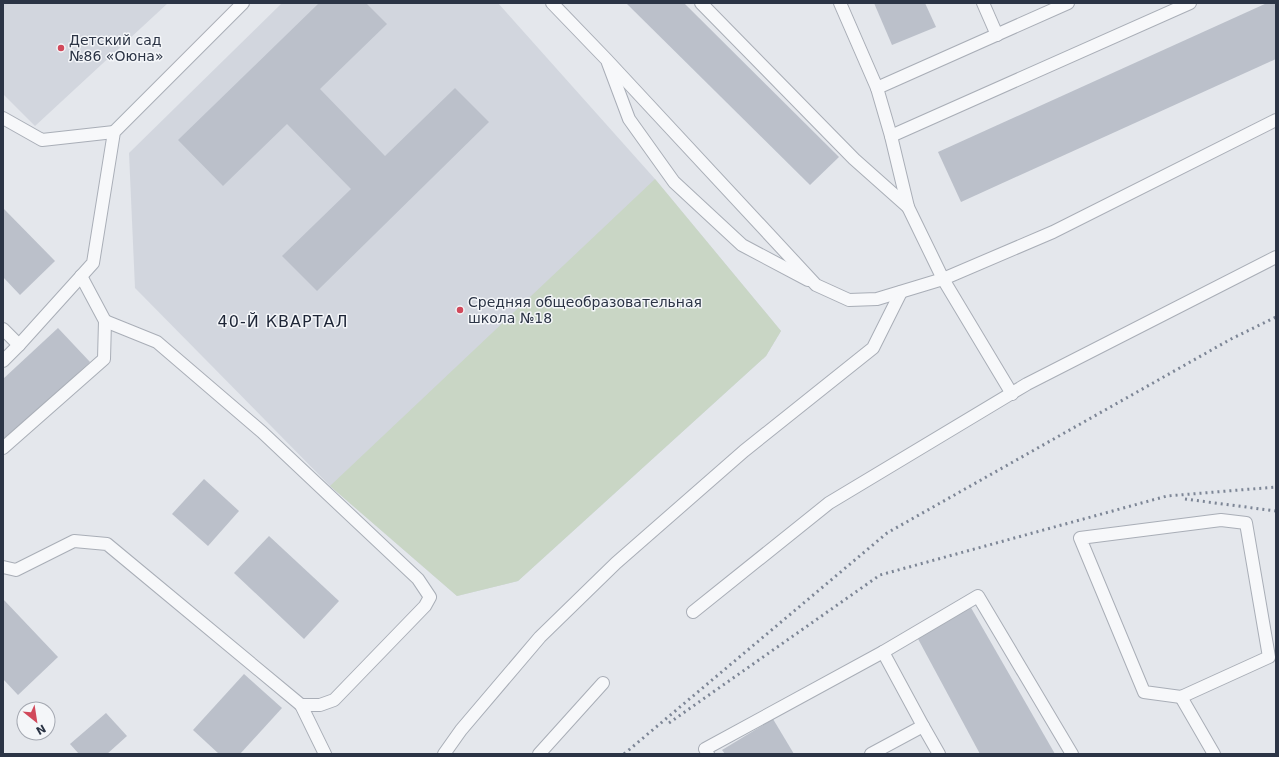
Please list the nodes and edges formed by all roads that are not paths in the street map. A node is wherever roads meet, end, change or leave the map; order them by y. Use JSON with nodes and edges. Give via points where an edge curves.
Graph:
{"nodes":[{"id":1,"x":243,"y":3,"type":"edge"},
{"id":2,"x":552,"y":3,"type":"edge"},
{"id":3,"x":701,"y":3,"type":"edge"},
{"id":4,"x":840,"y":3,"type":"edge"},
{"id":5,"x":983,"y":3,"type":"edge"},
{"id":6,"x":1068,"y":3,"type":"edge"},
{"id":7,"x":1190,"y":3,"type":"edge"},
{"id":8,"x":997,"y":35,"type":"junction"},
{"id":9,"x":606,"y":58,"type":"junction"},
{"id":10,"x":877,"y":88,"type":"junction"},
{"id":11,"x":3,"y":118,"type":"edge"},
{"id":12,"x":1276,"y":120,"type":"edge"},
{"id":13,"x":114,"y":132,"type":"junction"},
{"id":14,"x":891,"y":136,"type":"junction"},
{"id":15,"x":908,"y":207,"type":"junction"},
{"id":16,"x":1276,"y":257,"type":"edge"},
{"id":17,"x":81,"y":276,"type":"junction"},
{"id":18,"x":943,"y":279,"type":"junction"},
{"id":19,"x":816,"y":285,"type":"junction"},
{"id":20,"x":901,"y":292,"type":"junction"},
{"id":21,"x":105,"y":321,"type":"junction"},
{"id":22,"x":3,"y":329,"type":"edge"},
{"id":23,"x":19,"y":345,"type":"junction"},
{"id":24,"x":3,"y":361,"type":"edge"},
{"id":25,"x":1012,"y":394,"type":"junction"},
{"id":26,"x":3,"y":448,"type":"edge"},
{"id":27,"x":3,"y":567,"type":"edge"},
{"id":28,"x":693,"y":612,"type":"dead end"},
{"id":29,"x":883,"y":652,"type":"junction"},
{"id":30,"x":603,"y":684,"type":"dead end"},
{"id":31,"x":1181,"y":698,"type":"junction"},
{"id":32,"x":301,"y":705,"type":"junction"},
{"id":33,"x":923,"y":726,"type":"junction"},
{"id":34,"x":325,"y":754,"type":"edge"},
{"id":35,"x":444,"y":754,"type":"edge"},
{"id":36,"x":539,"y":754,"type":"edge"},
{"id":37,"x":708,"y":754,"type":"edge"},
{"id":38,"x":872,"y":754,"type":"edge"},
{"id":39,"x":939,"y":754,"type":"edge"},
{"id":40,"x":1072,"y":754,"type":"edge"},
{"id":41,"x":1214,"y":754,"type":"edge"}],
"edges":[{"from":1,"to":13,"type":"lane"},
{"from":2,"to":9,"type":"lane"},
{"from":3,"to":15,"type":"lane","via":[[854,159]]},
{"from":4,"to":10,"type":"lane"},
{"from":5,"to":8,"type":"lane"},
{"from":6,"to":8,"type":"lane"},
{"from":7,"to":14,"type":"lane"},
{"from":8,"to":10,"type":"lane"},
{"from":9,"to":19,"type":"lane"},
{"from":9,"to":19,"type":"lane","via":[[629,119],[674,182],[742,245]]},
{"from":10,"to":14,"type":"lane"},
{"from":11,"to":13,"type":"lane","via":[[42,140]]},
{"from":12,"to":18,"type":"lane","via":[[1053,232]]},
{"from":13,"to":17,"type":"lane","via":[[93,263]]},
{"from":14,"to":15,"type":"lane"},
{"from":15,"to":18,"type":"lane"},
{"from":16,"to":25,"type":"lane"},
{"from":17,"to":21,"type":"lane"},
{"from":17,"to":23,"type":"lane"},
{"from":18,"to":20,"type":"lane"},
{"from":18,"to":25,"type":"lane"},
{"from":19,"to":20,"type":"lane","via":[[849,300],[877,299]]},
{"from":20,"to":35,"type":"lane","via":[[872,348],[744,451],[616,563],[540,637],[461,730]]},
{"from":21,"to":26,"type":"lane","via":[[104,359]]},
{"from":21,"to":32,"type":"lane","via":[[157,342],[169,352],[274,443],[418,579],[430,597],[425,606],[334,700],[320,705]]},
{"from":22,"to":23,"type":"lane"},
{"from":23,"to":24,"type":"lane"},
{"from":25,"to":28,"type":"lane","via":[[829,503]]},
{"from":27,"to":32,"type":"lane","via":[[16,570],[74,541],[107,544]]},
{"from":29,"to":33,"type":"lane"},
{"from":29,"to":37,"type":"lane","via":[[705,749]]},
{"from":29,"to":40,"type":"lane","via":[[978,596]]},
{"from":30,"to":36,"type":"lane"},
{"from":31,"to":31,"type":"lane","via":[[1144,692],[1080,538],[1220,520],[1246,523],[1269,657]]},
{"from":31,"to":41,"type":"lane"},
{"from":32,"to":34,"type":"lane"},
{"from":33,"to":38,"type":"lane"},
{"from":33,"to":39,"type":"lane"}]}
